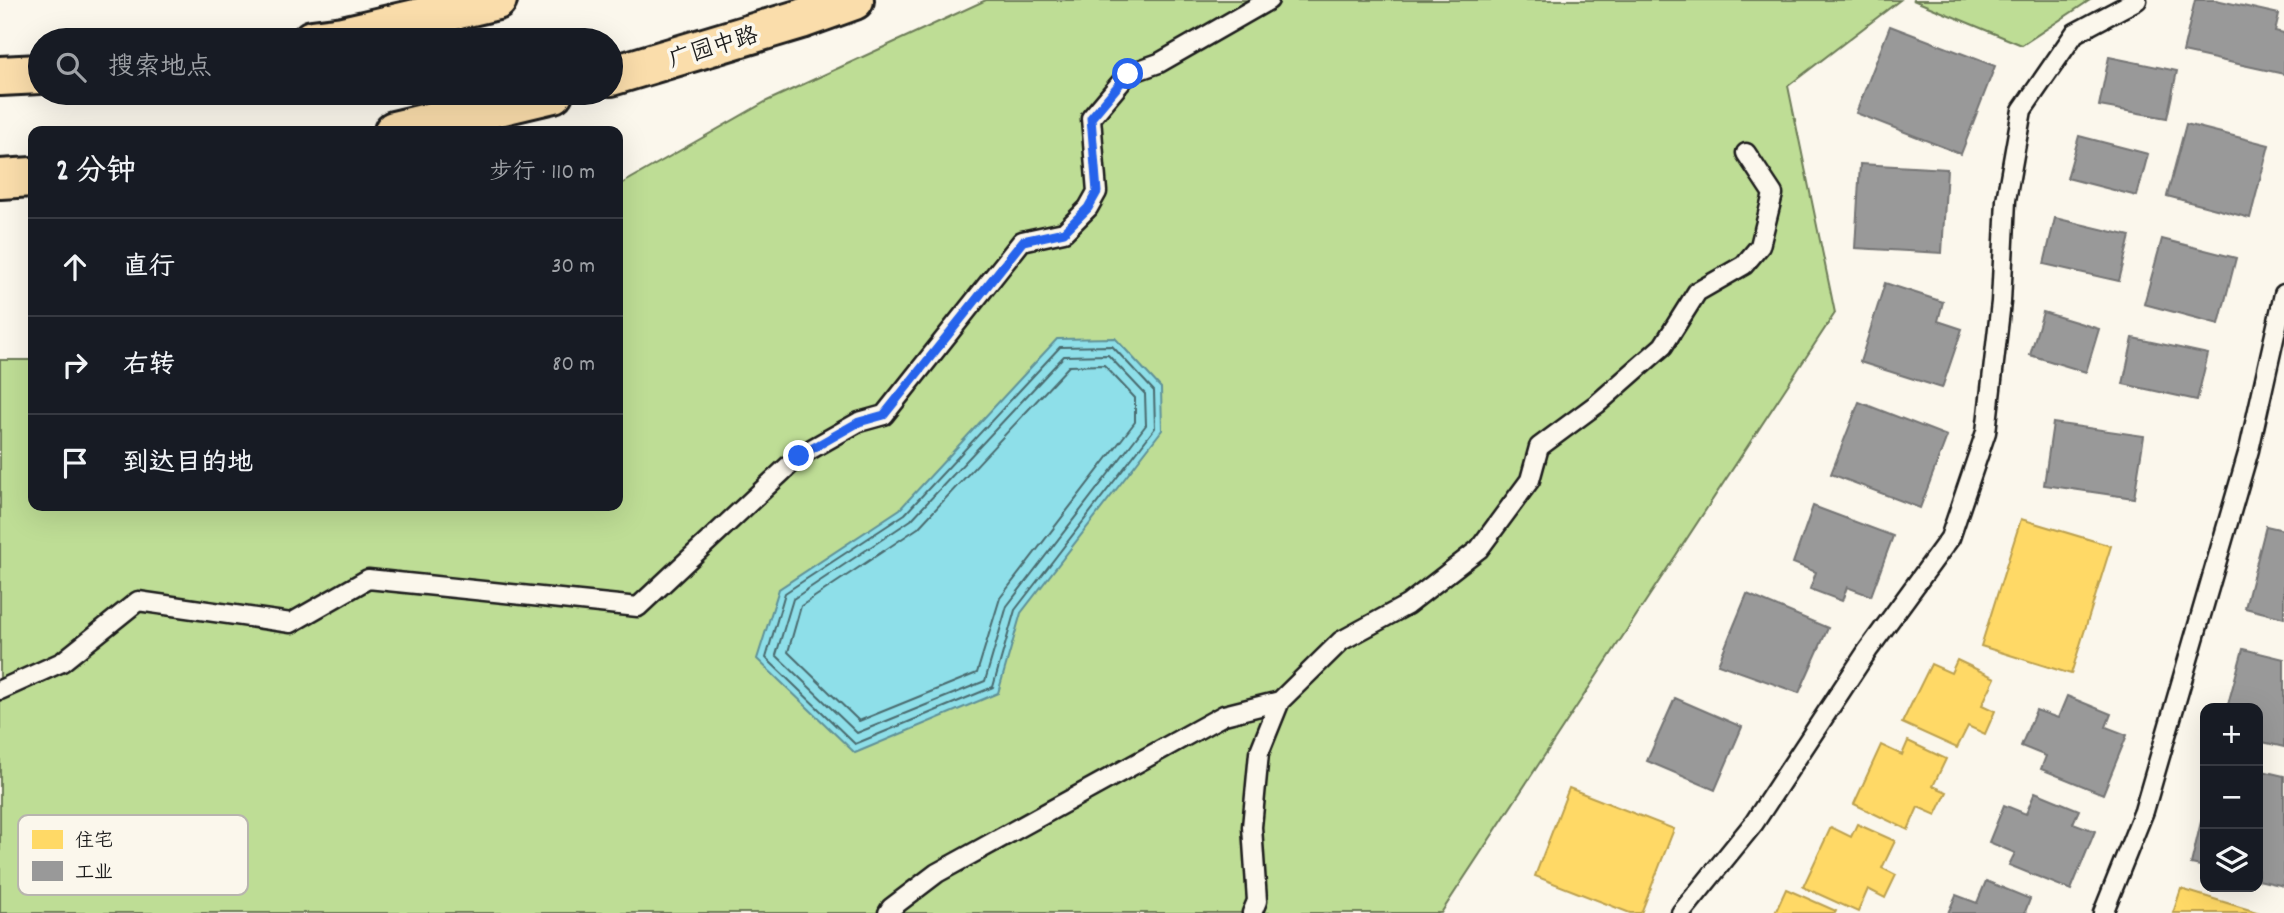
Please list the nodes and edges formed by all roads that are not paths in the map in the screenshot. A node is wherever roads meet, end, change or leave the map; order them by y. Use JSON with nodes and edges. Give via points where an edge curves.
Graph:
{"nodes":[{"id":1,"x":498,"y":0,"type":"edge"},
{"id":2,"x":854,"y":0,"type":"edge"},
{"id":3,"x":1269,"y":0,"type":"edge"},
{"id":4,"x":2137,"y":0,"type":"edge"},
{"id":5,"x":377,"y":28,"type":"edge"},
{"id":6,"x":623,"y":72,"type":"edge"},
{"id":7,"x":28,"y":75,"type":"edge"},
{"id":8,"x":0,"y":76,"type":"edge"},
{"id":9,"x":503,"y":105,"type":"edge"},
{"id":10,"x":415,"y":126,"type":"edge"},
{"id":11,"x":1746,"y":153,"type":"dead end"},
{"id":12,"x":28,"y":177,"type":"edge"},
{"id":13,"x":0,"y":179,"type":"edge"},
{"id":14,"x":2284,"y":294,"type":"edge"},
{"id":15,"x":0,"y":690,"type":"edge"},
{"id":16,"x":1280,"y":701,"type":"junction"},
{"id":17,"x":888,"y":913,"type":"edge"},
{"id":18,"x":1252,"y":913,"type":"edge"},
{"id":19,"x":1681,"y":913,"type":"edge"},
{"id":20,"x":2103,"y":913,"type":"edge"}],
"edges":[{"from":1,"to":5,"type":"main road"},
{"from":2,"to":6,"type":"main road","name":"广园中路"},
{"from":3,"to":15,"type":"lane","via":[[1159,64],[1128,74],[1091,118],[1097,192],[1088,208],[1064,232],[1023,241],[884,415],[859,422],[799,456],[638,607],[368,579],[291,623],[138,601],[62,662]]},
{"from":4,"to":19,"type":"lane","via":[[2075,33],[2022,110],[2006,200],[2001,302],[1986,432],[1950,538],[1868,650],[1754,823]]},
{"from":7,"to":8,"type":"main road"},
{"from":9,"to":10,"type":"main road"},
{"from":11,"to":16,"type":"lane","via":[[1773,194],[1760,246],[1744,265],[1697,292],[1663,346],[1539,447],[1530,480],[1479,549],[1407,605],[1340,641]]},
{"from":12,"to":13,"type":"main road"},
{"from":14,"to":20,"type":"lane","via":[[2249,450],[2156,771]]},
{"from":16,"to":17,"type":"lane","via":[[1224,715],[937,873]]},
{"from":16,"to":18,"type":"lane","via":[[1259,753],[1252,827],[1257,901]]}]}
